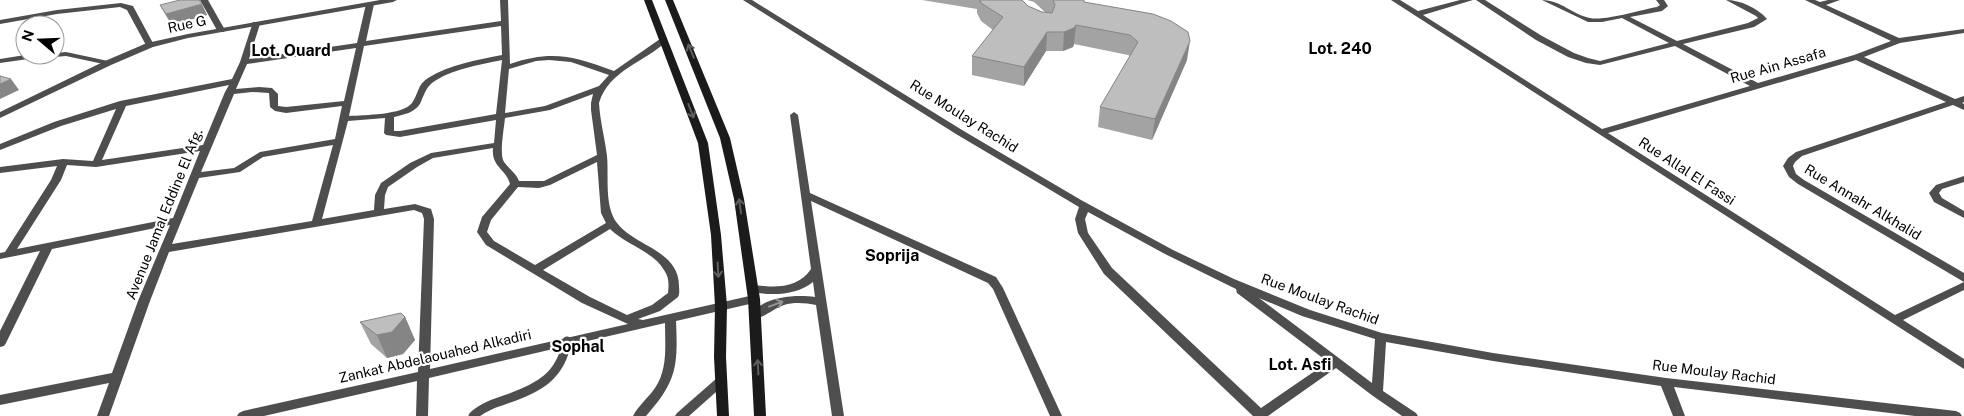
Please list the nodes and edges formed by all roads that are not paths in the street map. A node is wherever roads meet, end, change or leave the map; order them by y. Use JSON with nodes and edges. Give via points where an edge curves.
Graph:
{"nodes":[{"id":1,"x":204,"y":0,"type":"edge"},
{"id":2,"x":392,"y":0,"type":"edge"},
{"id":3,"x":504,"y":0,"type":"edge"},
{"id":4,"x":648,"y":0,"type":"edge"},
{"id":5,"x":669,"y":0,"type":"edge"},
{"id":6,"x":747,"y":0,"type":"edge"},
{"id":7,"x":1395,"y":0,"type":"edge"},
{"id":8,"x":1469,"y":0,"type":"edge"},
{"id":9,"x":1480,"y":0,"type":"edge"},
{"id":10,"x":1546,"y":0,"type":"edge"},
{"id":11,"x":1660,"y":0,"type":"edge"},
{"id":12,"x":1730,"y":0,"type":"edge"},
{"id":13,"x":1809,"y":0,"type":"edge"},
{"id":14,"x":1836,"y":0,"type":"edge"},
{"id":15,"x":370,"y":4,"type":"junction"},
{"id":16,"x":1819,"y":5,"type":"junction"},
{"id":17,"x":1417,"y":14,"type":"junction"},
{"id":18,"x":1623,"y":16,"type":"junction"},
{"id":19,"x":0,"y":22,"type":"edge"},
{"id":20,"x":256,"y":24,"type":"junction"},
{"id":21,"x":505,"y":24,"type":"junction"},
{"id":22,"x":221,"y":30,"type":"junction"},
{"id":23,"x":1964,"y":31,"type":"edge"},
{"id":24,"x":663,"y":41,"type":"junction"},
{"id":25,"x":1898,"y":41,"type":"junction"},
{"id":26,"x":1677,"y":44,"type":"junction"},
{"id":27,"x":150,"y":45,"type":"junction"},
{"id":28,"x":360,"y":46,"type":"junction"},
{"id":29,"x":65,"y":54,"type":"edge"},
{"id":30,"x":506,"y":57,"type":"junction"},
{"id":31,"x":1857,"y":57,"type":"junction"},
{"id":32,"x":15,"y":59,"type":"edge"},
{"id":33,"x":0,"y":61,"type":"edge"},
{"id":34,"x":108,"y":62,"type":"junction"},
{"id":35,"x":244,"y":62,"type":"junction"},
{"id":36,"x":505,"y":68,"type":"junction"},
{"id":37,"x":615,"y":74,"type":"junction"},
{"id":38,"x":235,"y":81,"type":"junction"},
{"id":39,"x":1755,"y":85,"type":"junction"},
{"id":40,"x":602,"y":88,"type":"junction"},
{"id":41,"x":229,"y":92,"type":"junction"},
{"id":42,"x":123,"y":103,"type":"junction"},
{"id":43,"x":347,"y":103,"type":"junction"},
{"id":44,"x":1961,"y":103,"type":"edge"},
{"id":45,"x":390,"y":114,"type":"junction"},
{"id":46,"x":0,"y":115,"type":"edge"},
{"id":47,"x":794,"y":115,"type":"dead end"},
{"id":48,"x":501,"y":116,"type":"junction"},
{"id":49,"x":344,"y":119,"type":"junction"},
{"id":50,"x":1601,"y":132,"type":"junction"},
{"id":51,"x":339,"y":141,"type":"junction"},
{"id":52,"x":497,"y":145,"type":"junction"},
{"id":53,"x":0,"y":147,"type":"edge"},
{"id":54,"x":207,"y":147,"type":"junction"},
{"id":55,"x":602,"y":156,"type":"junction"},
{"id":56,"x":63,"y":162,"type":"junction"},
{"id":57,"x":96,"y":164,"type":"junction"},
{"id":58,"x":0,"y":170,"type":"edge"},
{"id":59,"x":194,"y":176,"type":"junction"},
{"id":60,"x":1964,"y":179,"type":"edge"},
{"id":61,"x":515,"y":184,"type":"junction"},
{"id":62,"x":806,"y":195,"type":"junction"},
{"id":63,"x":1085,"y":206,"type":"junction"},
{"id":64,"x":379,"y":213,"type":"junction"},
{"id":65,"x":1964,"y":215,"type":"edge"},
{"id":66,"x":175,"y":222,"type":"junction"},
{"id":67,"x":316,"y":223,"type":"junction"},
{"id":68,"x":612,"y":224,"type":"junction"},
{"id":69,"x":47,"y":248,"type":"junction"},
{"id":70,"x":165,"y":249,"type":"junction"},
{"id":71,"x":4,"y":256,"type":"edge"},
{"id":72,"x":816,"y":269,"type":"junction"},
{"id":73,"x":534,"y":270,"type":"junction"},
{"id":74,"x":1964,"y":278,"type":"edge"},
{"id":75,"x":1230,"y":282,"type":"junction"},
{"id":76,"x":1964,"y":286,"type":"edge"},
{"id":77,"x":753,"y":294,"type":"junction"},
{"id":78,"x":822,"y":302,"type":"junction"},
{"id":79,"x":721,"y":306,"type":"junction"},
{"id":80,"x":755,"y":316,"type":"junction"},
{"id":81,"x":670,"y":318,"type":"junction"},
{"id":82,"x":626,"y":319,"type":"junction"},
{"id":83,"x":1894,"y":320,"type":"junction"},
{"id":84,"x":642,"y":324,"type":"junction"},
{"id":85,"x":1381,"y":337,"type":"junction"},
{"id":86,"x":568,"y":341,"type":"junction"},
{"id":87,"x":0,"y":343,"type":"edge"},
{"id":88,"x":1337,"y":362,"type":"junction"},
{"id":89,"x":1964,"y":364,"type":"edge"},
{"id":90,"x":424,"y":374,"type":"junction"},
{"id":91,"x":116,"y":377,"type":"junction"},
{"id":92,"x":721,"y":381,"type":"junction"},
{"id":93,"x":1666,"y":382,"type":"junction"},
{"id":94,"x":1377,"y":393,"type":"junction"},
{"id":95,"x":0,"y":400,"type":"edge"},
{"id":96,"x":1880,"y":411,"type":"edge"},
{"id":97,"x":258,"y":414,"type":"edge"},
{"id":98,"x":103,"y":416,"type":"edge"},
{"id":99,"x":243,"y":416,"type":"edge"},
{"id":100,"x":422,"y":416,"type":"edge"},
{"id":101,"x":473,"y":416,"type":"edge"},
{"id":102,"x":639,"y":416,"type":"edge"},
{"id":103,"x":681,"y":416,"type":"edge"},
{"id":104,"x":723,"y":416,"type":"edge"},
{"id":105,"x":760,"y":416,"type":"edge"},
{"id":106,"x":838,"y":416,"type":"edge"},
{"id":107,"x":1056,"y":416,"type":"edge"},
{"id":108,"x":1260,"y":416,"type":"edge"},
{"id":109,"x":1412,"y":416,"type":"edge"},
{"id":110,"x":1679,"y":416,"type":"edge"},
{"id":111,"x":1956,"y":416,"type":"edge"}],
"edges":[{"from":1,"to":22,"type":"street"},
{"from":2,"to":15,"type":"street","name":"Rue G"},
{"from":3,"to":21,"type":"street"},
{"from":4,"to":24,"type":"main road"},
{"from":77,"to":5,"type":"main road","one_way":true,"via":[[739,200],[725,138]]},
{"from":6,"to":63,"type":"street","name":"Rue Moulay Rachid"},
{"from":7,"to":17,"type":"street","name":"Rue Allal El Fassi"},
{"from":8,"to":17,"type":"street"},
{"from":9,"to":26,"type":"street","via":[[1569,55],[1590,63],[1610,62]]},
{"from":10,"to":18,"type":"street","via":[[1588,20]]},
{"from":11,"to":18,"type":"street","via":[[1664,6],[1659,9]]},
{"from":12,"to":26,"type":"street","via":[[1763,19]]},
{"from":13,"to":16,"type":"street"},
{"from":14,"to":16,"type":"street"},
{"from":15,"to":20,"type":"street","name":"Rue G"},
{"from":15,"to":28,"type":"street"},
{"from":16,"to":25,"type":"street"},
{"from":17,"to":50,"type":"street","name":"Rue Allal El Fassi"},
{"from":18,"to":26,"type":"street"},
{"from":19,"to":27,"type":"street","via":[[121,5],[130,8]]},
{"from":20,"to":22,"type":"street","name":"Rue G"},
{"from":20,"to":35,"type":"street","name":"Avenue Jamal Eddine El Afg."},
{"from":21,"to":28,"type":"street"},
{"from":21,"to":30,"type":"street"},
{"from":22,"to":27,"type":"street","name":"Rue G"},
{"from":23,"to":25,"type":"street","name":"Rue Ain Assafa"},
{"from":24,"to":37,"type":"street"},
{"from":24,"to":79,"type":"main road","one_way":true,"via":[[703,143],[716,235]]},
{"from":25,"to":31,"type":"street","name":"Rue Ain Assafa"},
{"from":26,"to":39,"type":"street"},
{"from":27,"to":34,"type":"street","name":"Rue G"},
{"from":28,"to":35,"type":"street"},
{"from":28,"to":43,"type":"street"},
{"from":29,"to":34,"type":"street"},
{"from":30,"to":36,"type":"street"},
{"from":30,"to":45,"type":"street","via":[[448,72],[423,87],[416,105]]},
{"from":31,"to":39,"type":"street","name":"Rue Ain Assafa"},
{"from":31,"to":44,"type":"street"},
{"from":32,"to":33,"type":"street"},
{"from":34,"to":46,"type":"street","name":"Rue G"},
{"from":35,"to":38,"type":"street","name":"Avenue Jamal Eddine El Afg."},
{"from":36,"to":37,"type":"street","via":[[549,56],[578,60]]},
{"from":36,"to":48,"type":"street"},
{"from":37,"to":40,"type":"street"},
{"from":38,"to":41,"type":"street","name":"Avenue Jamal Eddine El Afg."},
{"from":38,"to":42,"type":"street"},
{"from":39,"to":50,"type":"street","name":"Rue Ain Assafa"},
{"from":40,"to":48,"type":"street","via":[[554,106]]},
{"from":40,"to":55,"type":"street","via":[[595,102]]},
{"from":41,"to":43,"type":"street","via":[[272,90],[274,106],[278,110]]},
{"from":41,"to":54,"type":"street","name":"Avenue Jamal Eddine El Afg."},
{"from":42,"to":53,"type":"street","via":[[35,131]]},
{"from":42,"to":57,"type":"street"},
{"from":43,"to":49,"type":"street"},
{"from":44,"to":74,"type":"street","name":"Rue Annahr Alkhalid","via":[[1799,154],[1788,166],[1792,175],[1801,182]]},
{"from":45,"to":48,"type":"street","via":[[388,130],[394,134]]},
{"from":45,"to":49,"type":"street"},
{"from":47,"to":62,"type":"street"},
{"from":48,"to":52,"type":"street"},
{"from":49,"to":51,"type":"street"},
{"from":50,"to":83,"type":"street","name":"Rue Allal El Fassi"},
{"from":51,"to":59,"type":"street","via":[[260,155],[237,170]]},
{"from":51,"to":67,"type":"street"},
{"from":52,"to":61,"type":"street","via":[[497,161]]},
{"from":52,"to":64,"type":"street","via":[[422,159],[384,185]]},
{"from":54,"to":57,"type":"street"},
{"from":54,"to":59,"type":"street","name":"Avenue Jamal Eddine El Afg."},
{"from":55,"to":61,"type":"street","via":[[547,183]]},
{"from":55,"to":68,"type":"street","via":[[606,216]]},
{"from":56,"to":57,"type":"street"},
{"from":56,"to":58,"type":"street"},
{"from":56,"to":71,"type":"street","via":[[56,180]]},
{"from":59,"to":66,"type":"street","name":"Avenue Jamal Eddine El Afg."},
{"from":60,"to":65,"type":"street","via":[[1934,192],[1938,200]]},
{"from":61,"to":73,"type":"street","via":[[486,219],[482,232],[490,243]]},
{"from":62,"to":72,"type":"street"},
{"from":62,"to":107,"type":"street","via":[[992,280]]},
{"from":63,"to":75,"type":"street","name":"Rue Moulay Rachid"},
{"from":63,"to":108,"type":"street","via":[[1080,219],[1083,233],[1108,271]]},
{"from":64,"to":67,"type":"street"},
{"from":64,"to":90,"type":"street","via":[[415,207],[427,211]]},
{"from":66,"to":69,"type":"street"},
{"from":66,"to":70,"type":"street","name":"Avenue Jamal Eddine El Afg."},
{"from":67,"to":70,"type":"street"},
{"from":68,"to":73,"type":"street"},
{"from":68,"to":82,"type":"street","via":[[621,234],[655,254],[668,266],[677,282],[674,294],[656,308]]},
{"from":69,"to":71,"type":"street"},
{"from":69,"to":87,"type":"street"},
{"from":70,"to":91,"type":"street","name":"Avenue Jamal Eddine El Afg."},
{"from":72,"to":77,"type":"street","name":"Zankat Abdelaouahed Alkadiri","via":[[807,281],[787,289]]},
{"from":72,"to":78,"type":"street"},
{"from":73,"to":82,"type":"street"},
{"from":75,"to":85,"type":"street","name":"Rue Moulay Rachid"},
{"from":75,"to":88,"type":"street"},
{"from":76,"to":83,"type":"street"},
{"from":77,"to":79,"type":"street","name":"Zankat Abdelaouahed Alkadiri"},
{"from":77,"to":80,"type":"main road"},
{"from":80,"to":78,"type":"street","one_way":true,"via":[[776,303],[788,300]]},
{"from":78,"to":106,"type":"street"},
{"from":79,"to":81,"type":"street","name":"Zankat Abdelaouahed Alkadiri"},
{"from":79,"to":92,"type":"main road"},
{"from":105,"to":80,"type":"main road","one_way":true},
{"from":81,"to":84,"type":"street","name":"Zankat Abdelaouahed Alkadiri"},
{"from":81,"to":102,"type":"street","via":[[672,363],[665,384]]},
{"from":82,"to":84,"type":"street"},
{"from":83,"to":89,"type":"street","name":"Rue Allal El Fassi"},
{"from":84,"to":86,"type":"street","name":"Zankat Abdelaouahed Alkadiri"},
{"from":85,"to":93,"type":"street","name":"Rue Moulay Rachid","via":[[1510,360]]},
{"from":85,"to":94,"type":"street"},
{"from":86,"to":90,"type":"street","name":"Zankat Abdelaouahed Alkadiri"},
{"from":86,"to":101,"type":"lane","via":[[563,362],[549,376],[525,393],[489,405]]},
{"from":88,"to":94,"type":"street"},
{"from":88,"to":108,"type":"street"},
{"from":90,"to":97,"type":"street","name":"Zankat Abdelaouahed Alkadiri"},
{"from":90,"to":100,"type":"street"},
{"from":91,"to":95,"type":"street"},
{"from":91,"to":98,"type":"street","name":"Avenue Jamal Eddine El Afg."},
{"from":92,"to":103,"type":"street"},
{"from":92,"to":104,"type":"main road"},
{"from":93,"to":96,"type":"street","name":"Rue Moulay Rachid"},
{"from":93,"to":110,"type":"street"},
{"from":94,"to":109,"type":"street"},
{"from":96,"to":111,"type":"street","name":"Rue Moulay Rachid"},
{"from":97,"to":99,"type":"street","name":"Zankat Abdelaouahed Alkadiri"}]}
